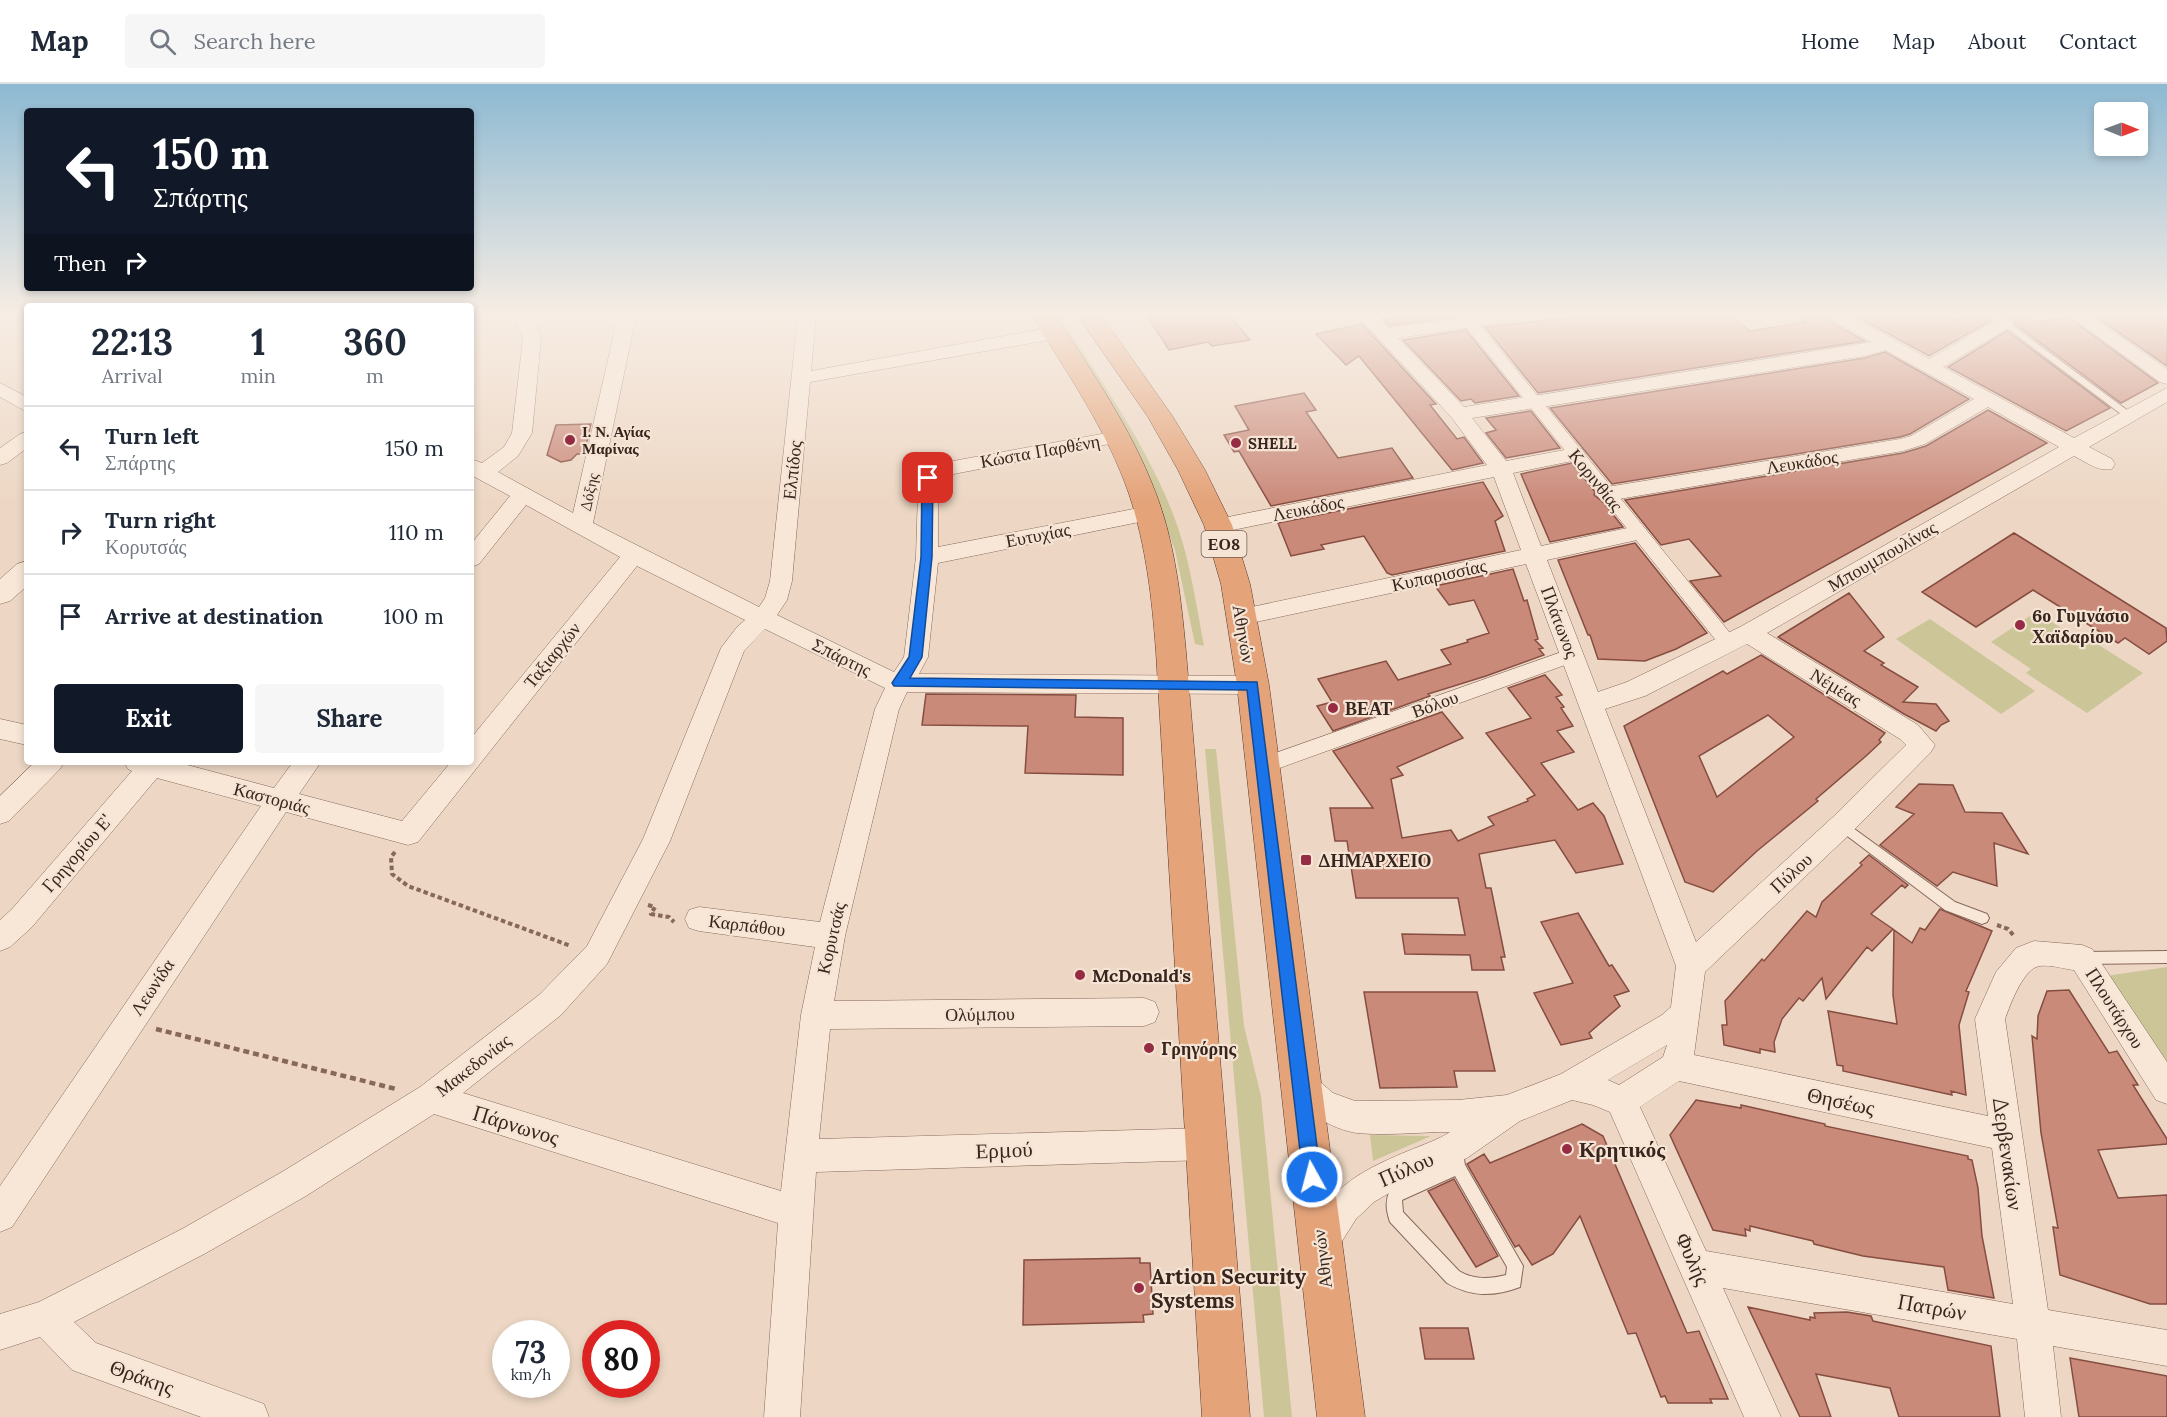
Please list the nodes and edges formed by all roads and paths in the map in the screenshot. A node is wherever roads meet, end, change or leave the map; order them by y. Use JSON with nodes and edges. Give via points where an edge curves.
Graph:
{"nodes":[{"id":1,"x":528,"y":378,"type":"edge"},
{"id":2,"x":613,"y":378,"type":"edge"},
{"id":3,"x":802,"y":378,"type":"edge"},
{"id":4,"x":1082,"y":378,"type":"edge"},
{"id":5,"x":1134,"y":378,"type":"edge"},
{"id":6,"x":1426,"y":378,"type":"edge"},
{"id":7,"x":1515,"y":378,"type":"edge"},
{"id":8,"x":1681,"y":378,"type":"edge"},
{"id":9,"x":1949,"y":378,"type":"edge"},
{"id":10,"x":2078,"y":378,"type":"edge"},
{"id":11,"x":0,"y":389,"type":"edge"},
{"id":12,"x":2167,"y":394,"type":"edge"},
{"id":13,"x":1987,"y":400,"type":"junction"},
{"id":14,"x":1533,"y":401,"type":"junction"},
{"id":15,"x":24,"y":404,"type":"edge"},
{"id":16,"x":1459,"y":414,"type":"junction"},
{"id":17,"x":2128,"y":415,"type":"junction"},
{"id":18,"x":1118,"y":437,"type":"junction"},
{"id":19,"x":24,"y":440,"type":"edge"},
{"id":20,"x":2073,"y":447,"type":"junction"},
{"id":21,"x":1575,"y":454,"type":"junction"},
{"id":22,"x":0,"y":458,"type":"edge"},
{"id":23,"x":2105,"y":464,"type":"dead end"},
{"id":24,"x":476,"y":469,"type":"edge"},
{"id":25,"x":1500,"y":469,"type":"junction"},
{"id":26,"x":927,"y":472,"type":"joint"},
{"id":27,"x":524,"y":494,"type":"junction"},
{"id":28,"x":1607,"y":494,"type":"junction"},
{"id":29,"x":1149,"y":513,"type":"junction"},
{"id":30,"x":1218,"y":526,"type":"junction"},
{"id":31,"x":581,"y":527,"type":"junction"},
{"id":32,"x":1637,"y":533,"type":"junction"},
{"id":33,"x":1533,"y":554,"type":"junction"},
{"id":34,"x":474,"y":555,"type":"edge"},
{"id":35,"x":634,"y":555,"type":"junction"},
{"id":36,"x":927,"y":557,"type":"junction"},
{"id":37,"x":24,"y":574,"type":"edge"},
{"id":38,"x":0,"y":594,"type":"edge"},
{"id":39,"x":1242,"y":617,"type":"junction"},
{"id":40,"x":763,"y":618,"type":"junction"},
{"id":41,"x":1738,"y":638,"type":"junction"},
{"id":42,"x":1573,"y":655,"type":"junction"},
{"id":43,"x":899,"y":683,"type":"junction"},
{"id":44,"x":1253,"y":685,"type":"junction"},
{"id":45,"x":1173,"y":686,"type":"junction"},
{"id":46,"x":1591,"y":704,"type":"junction"},
{"id":47,"x":0,"y":729,"type":"edge"},
{"id":48,"x":24,"y":734,"type":"edge"},
{"id":49,"x":1922,"y":745,"type":"joint"},
{"id":50,"x":474,"y":752,"type":"edge"},
{"id":51,"x":48,"y":765,"type":"edge"},
{"id":52,"x":143,"y":765,"type":"edge"},
{"id":53,"x":148,"y":765,"type":"edge"},
{"id":54,"x":306,"y":765,"type":"edge"},
{"id":55,"x":464,"y":765,"type":"edge"},
{"id":56,"x":1263,"y":766,"type":"junction"},
{"id":57,"x":279,"y":801,"type":"junction"},
{"id":58,"x":0,"y":813,"type":"edge"},
{"id":59,"x":1842,"y":825,"type":"junction"},
{"id":60,"x":408,"y":834,"type":"junction"},
{"id":61,"x":618,"y":914,"type":"junction"},
{"id":62,"x":1982,"y":918,"type":"dead end"},
{"id":63,"x":699,"y":919,"type":"joint"},
{"id":64,"x":831,"y":936,"type":"junction"},
{"id":65,"x":0,"y":938,"type":"edge"},
{"id":66,"x":2166,"y":954,"type":"edge"},
{"id":67,"x":597,"y":955,"type":"junction"},
{"id":68,"x":2082,"y":957,"type":"junction"},
{"id":69,"x":1691,"y":966,"type":"junction"},
{"id":70,"x":1144,"y":1012,"type":"dead end"},
{"id":71,"x":1686,"y":1013,"type":"junction"},
{"id":72,"x":816,"y":1015,"type":"junction"},
{"id":73,"x":129,"y":1022,"type":"junction"},
{"id":74,"x":1676,"y":1066,"type":"junction"},
{"id":75,"x":1572,"y":1085,"type":"junction"},
{"id":76,"x":1301,"y":1086,"type":"junction"},
{"id":77,"x":2167,"y":1089,"type":"edge"},
{"id":78,"x":431,"y":1098,"type":"junction"},
{"id":79,"x":1621,"y":1101,"type":"junction"},
{"id":80,"x":1509,"y":1110,"type":"junction"},
{"id":81,"x":2005,"y":1136,"type":"junction"},
{"id":82,"x":1206,"y":1144,"type":"junction"},
{"id":83,"x":802,"y":1156,"type":"junction"},
{"id":84,"x":1457,"y":1157,"type":"junction"},
{"id":85,"x":795,"y":1212,"type":"junction"},
{"id":86,"x":0,"y":1215,"type":"edge"},
{"id":87,"x":1320,"y":1246,"type":"junction"},
{"id":88,"x":1696,"y":1266,"type":"junction"},
{"id":89,"x":45,"y":1318,"type":"junction"},
{"id":90,"x":2033,"y":1325,"type":"junction"},
{"id":91,"x":0,"y":1332,"type":"edge"},
{"id":92,"x":2167,"y":1348,"type":"edge"},
{"id":93,"x":251,"y":1417,"type":"edge"},
{"id":94,"x":782,"y":1417,"type":"edge"},
{"id":95,"x":1226,"y":1417,"type":"edge"},
{"id":96,"x":1341,"y":1417,"type":"edge"},
{"id":97,"x":1763,"y":1417,"type":"edge"},
{"id":98,"x":2043,"y":1417,"type":"edge"}],
"edges":[{"from":1,"to":24,"type":"street","via":[[518,445],[509,456]]},
{"from":2,"to":31,"type":"street","name":"Δόξης"},
{"from":3,"to":40,"type":"street","name":"Ελπίδος","via":[[781,581],[776,600]]},
{"from":4,"to":18,"type":"highway"},
{"from":5,"to":30,"type":"highway","name":"Αθηνών","number":"ΕΟ8","via":[[1184,453]]},
{"from":6,"to":16,"type":"street","name":"Πλάτωνος"},
{"from":7,"to":14,"type":"street","name":"Κορινθίας"},
{"from":8,"to":14,"type":"street"},
{"from":9,"to":13,"type":"street"},
{"from":10,"to":17,"type":"lane"},
{"from":11,"to":15,"type":"street"},
{"from":12,"to":17,"type":"street","name":"Μπουμπουλίνας"},
{"from":13,"to":20,"type":"street"},
{"from":13,"to":28,"type":"street","name":"Λευκάδος","via":[[1903,445]]},
{"from":14,"to":16,"type":"street"},
{"from":14,"to":21,"type":"street","name":"Κορινθίας"},
{"from":16,"to":25,"type":"street","name":"Πλάτωνος"},
{"from":17,"to":20,"type":"street","name":"Μπουμπουλίνας"},
{"from":18,"to":26,"type":"street","name":"Κώστα Παρθένη"},
{"from":18,"to":29,"type":"highway"},
{"from":19,"to":22,"type":"street"},
{"from":20,"to":23,"type":"street"},
{"from":20,"to":41,"type":"street","name":"Μπουμπουλίνας"},
{"from":21,"to":25,"type":"street","name":"Λευκάδος"},
{"from":21,"to":28,"type":"street","name":"Κορινθίας"},
{"from":24,"to":27,"type":"street","name":"Σπάρτης"},
{"from":25,"to":30,"type":"street","name":"Λευκάδος"},
{"from":25,"to":33,"type":"street","name":"Πλάτωνος"},
{"from":26,"to":36,"type":"street","name":"Κορυτσάς"},
{"from":27,"to":31,"type":"street","name":"Σπάρτης"},
{"from":27,"to":34,"type":"street"},
{"from":28,"to":32,"type":"street","name":"Κορινθίας"},
{"from":29,"to":36,"type":"street","name":"Ευτυχίας"},
{"from":29,"to":45,"type":"highway","via":[[1166,597]]},
{"from":30,"to":39,"type":"highway","name":"Αθηνών","number":"ΕΟ8"},
{"from":31,"to":35,"type":"street","name":"Σπάρτης"},
{"from":32,"to":33,"type":"street","name":"Κυπαρισσίας"},
{"from":32,"to":41,"type":"street","name":"Κορινθίας"},
{"from":33,"to":39,"type":"street","name":"Κυπαρισσίας"},
{"from":33,"to":42,"type":"street","name":"Πλάτωνος"},
{"from":35,"to":40,"type":"street","name":"Σπάρτης"},
{"from":35,"to":50,"type":"street","name":"Ταξιαρχών"},
{"from":36,"to":43,"type":"street","name":"Κορυτσάς","via":[[916,657]]},
{"from":37,"to":38,"type":"street"},
{"from":39,"to":44,"type":"highway","name":"Αθηνών","number":"ΕΟ8"},
{"from":40,"to":43,"type":"street","name":"Σπάρτης"},
{"from":40,"to":61,"type":"street","name":"Μακεδονίας","via":[[733,648],[656,841]]},
{"from":41,"to":46,"type":"street","name":"Μπουμπουλίνας","via":[[1636,689]]},
{"from":41,"to":49,"type":"street","name":"Νέμέας","via":[[1909,732]]},
{"from":42,"to":46,"type":"street","name":"Πλάτωνος"},
{"from":42,"to":56,"type":"street","name":"Βόλου"},
{"from":43,"to":45,"type":"street","name":"Σπάρτης"},
{"from":43,"to":64,"type":"street","name":"Κορυτσάς","via":[[880,735]]},
{"from":44,"to":45,"type":"street","name":"Σπάρτης"},
{"from":44,"to":56,"type":"highway","name":"Αθηνών","number":"ΕΟ8"},
{"from":45,"to":82,"type":"highway"},
{"from":46,"to":69,"type":"street","name":"Πλάτωνος"},
{"from":47,"to":48,"type":"street"},
{"from":49,"to":59,"type":"street","name":"Πύλου"},
{"from":51,"to":58,"type":"street"},
{"from":52,"to":65,"type":"street","name":"Γρηγορίου Ε'","via":[[22,918]]},
{"from":53,"to":57,"type":"street","name":"Καστοριάς"},
{"from":54,"to":57,"type":"street","name":"Λεωνίδα"},
{"from":55,"to":60,"type":"street"},
{"from":56,"to":76,"type":"highway","name":"Αθηνών","number":"ΕΟ8"},
{"from":57,"to":60,"type":"street","name":"Καστοριάς"},
{"from":57,"to":73,"type":"street","name":"Λεωνίδα"},
{"from":59,"to":62,"type":"lane","via":[[1950,906]]},
{"from":59,"to":69,"type":"street","name":"Πύλου"},
{"from":60,"to":67,"type":"path","via":[[391,857],[392,874],[408,886]]},
{"from":61,"to":63,"type":"path","name":"Καρπάθου","via":[[637,918],[644,905],[655,907],[651,914],[669,918],[680,928]]},
{"from":61,"to":67,"type":"street","name":"Μακεδονίας"},
{"from":63,"to":64,"type":"street","name":"Καρπάθου"},
{"from":64,"to":72,"type":"street","name":"Κορυτσάς"},
{"from":66,"to":68,"type":"lane"},
{"from":67,"to":78,"type":"street","name":"Μακεδονίας","via":[[550,1005]]},
{"from":68,"to":77,"type":"street","name":"Πλουτάρχου"},
{"from":68,"to":81,"type":"street","name":"Δερβενακίων","via":[[2033,954],[2018,964],[1989,1019]]},
{"from":69,"to":71,"type":"street"},
{"from":70,"to":72,"type":"street","name":"Ολύμπου"},
{"from":71,"to":74,"type":"street"},
{"from":71,"to":75,"type":"street","name":"Πύλου","via":[[1673,1025]]},
{"from":72,"to":83,"type":"street","name":"Κορυτσάς"},
{"from":73,"to":78,"type":"path"},
{"from":73,"to":86,"type":"street","name":"Λεωνίδα"},
{"from":74,"to":79,"type":"street"},
{"from":74,"to":81,"type":"street","name":"Θησέως"},
{"from":75,"to":79,"type":"street"},
{"from":75,"to":80,"type":"street","name":"Πύλου"},
{"from":76,"to":80,"type":"street","name":"Πύλου","via":[[1322,1104],[1355,1117],[1458,1116]]},
{"from":76,"to":87,"type":"highway","name":"Αθηνών","number":"ΕΟ8"},
{"from":78,"to":85,"type":"street","name":"Πάρνωνος"},
{"from":78,"to":89,"type":"street","name":"Μακεδονίας","via":[[194,1241]]},
{"from":79,"to":88,"type":"street","name":"Φυλής"},
{"from":80,"to":84,"type":"street","name":"Πύλου"},
{"from":81,"to":90,"type":"street","name":"Δερβενακίων"},
{"from":82,"to":83,"type":"street","name":"Ερμού"},
{"from":82,"to":95,"type":"highway"},
{"from":83,"to":85,"type":"street","name":"Κορυτσάς"},
{"from":84,"to":84,"type":"lane","via":[[1395,1195],[1396,1216],[1463,1284],[1489,1288],[1514,1281],[1515,1266]]},
{"from":84,"to":87,"type":"street","name":"Πύλου","via":[[1384,1176],[1344,1207]]},
{"from":85,"to":94,"type":"street","name":"Κορυτσάς"},
{"from":87,"to":96,"type":"highway","name":"Αθηνών","number":"ΕΟ8"},
{"from":88,"to":90,"type":"street","name":"Πατρών"},
{"from":88,"to":97,"type":"street","name":"Φυλής"},
{"from":89,"to":91,"type":"street","name":"Μακεδονίας"},
{"from":89,"to":93,"type":"street","name":"Θράκης","via":[[85,1357]]},
{"from":90,"to":92,"type":"street","name":"Πατρών"},
{"from":90,"to":98,"type":"street","name":"Δερβενακίων"}]}
